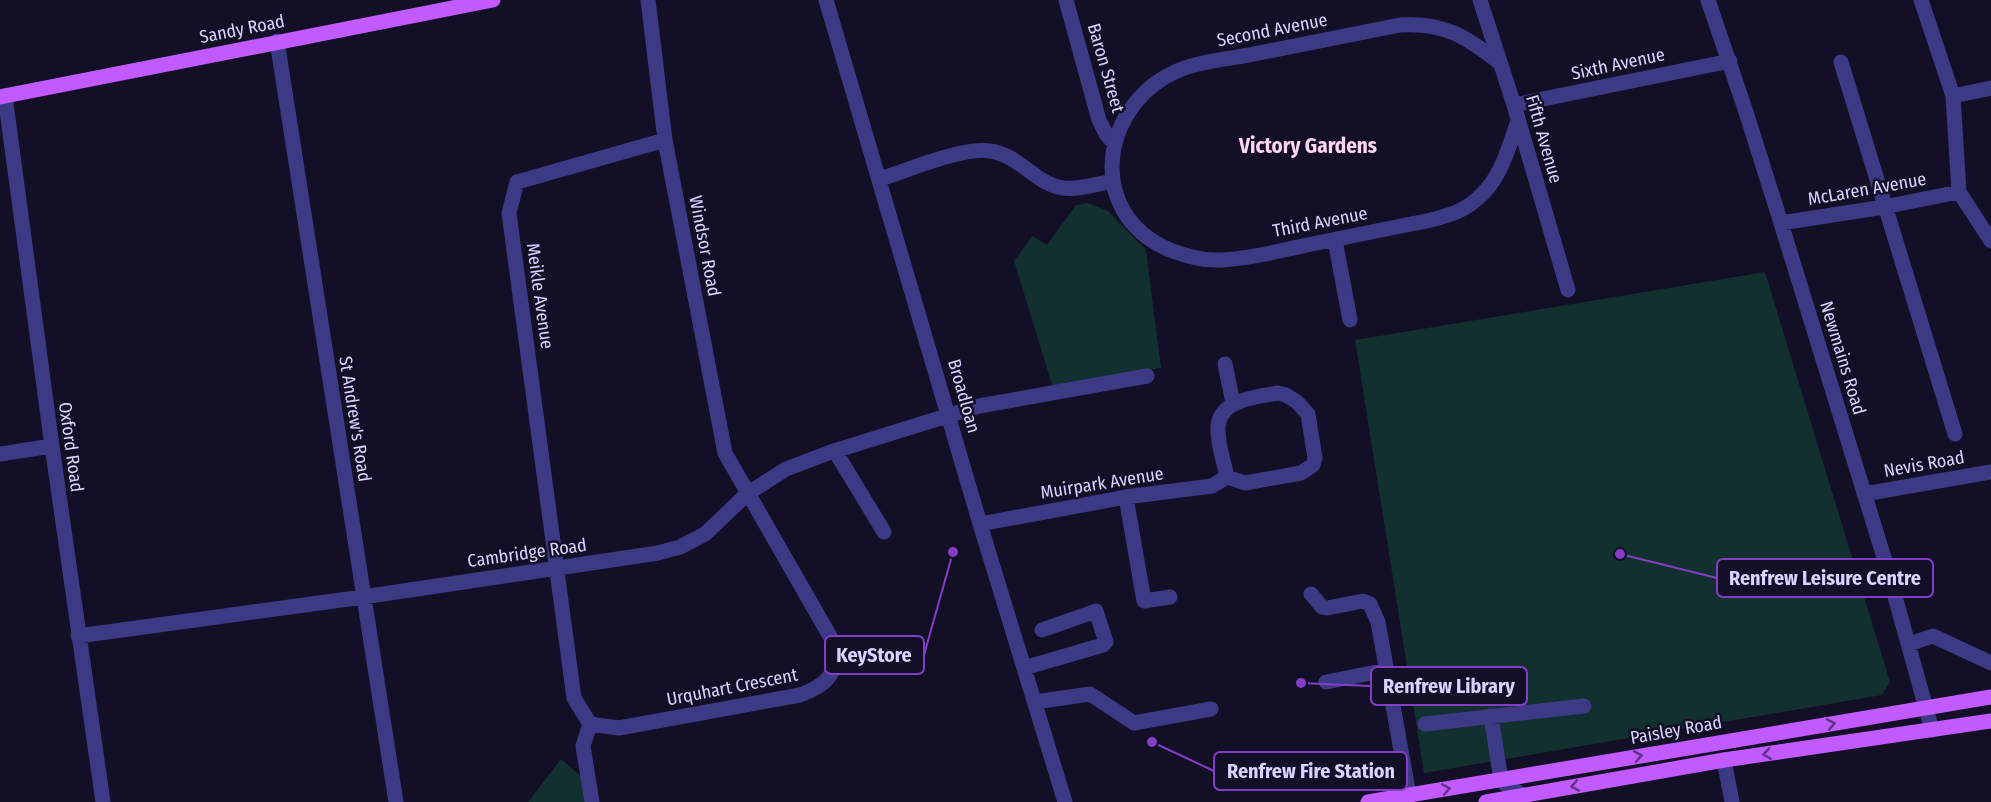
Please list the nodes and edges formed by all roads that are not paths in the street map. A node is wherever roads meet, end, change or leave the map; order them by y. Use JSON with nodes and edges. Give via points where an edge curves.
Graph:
{"nodes":[{"id":1,"x":493,"y":0,"type":"edge"},
{"id":2,"x":648,"y":0,"type":"edge"},
{"id":3,"x":826,"y":0,"type":"edge"},
{"id":4,"x":1066,"y":0,"type":"edge"},
{"id":5,"x":1480,"y":0,"type":"edge"},
{"id":6,"x":1708,"y":0,"type":"edge"},
{"id":7,"x":1921,"y":0,"type":"edge"},
{"id":8,"x":277,"y":41,"type":"junction"},
{"id":9,"x":1730,"y":61,"type":"junction"},
{"id":10,"x":1841,"y":62,"type":"dead end"},
{"id":11,"x":1500,"y":63,"type":"junction"},
{"id":12,"x":1991,"y":88,"type":"edge"},
{"id":13,"x":2,"y":96,"type":"edge"},
{"id":14,"x":1953,"y":96,"type":"junction"},
{"id":15,"x":1514,"y":105,"type":"junction"},
{"id":16,"x":1518,"y":121,"type":"junction"},
{"id":17,"x":665,"y":140,"type":"junction"},
{"id":18,"x":1114,"y":143,"type":"junction"},
{"id":19,"x":880,"y":179,"type":"junction"},
{"id":20,"x":1113,"y":181,"type":"junction"},
{"id":21,"x":1959,"y":192,"type":"junction"},
{"id":22,"x":1884,"y":207,"type":"junction"},
{"id":23,"x":1781,"y":223,"type":"junction"},
{"id":24,"x":1335,"y":240,"type":"junction"},
{"id":25,"x":1991,"y":241,"type":"edge"},
{"id":26,"x":1568,"y":290,"type":"dead end"},
{"id":27,"x":1350,"y":320,"type":"dead end"},
{"id":28,"x":1225,"y":364,"type":"dead end"},
{"id":29,"x":1147,"y":376,"type":"dead end"},
{"id":30,"x":1233,"y":403,"type":"junction"},
{"id":31,"x":950,"y":416,"type":"junction"},
{"id":32,"x":1955,"y":434,"type":"dead end"},
{"id":33,"x":52,"y":446,"type":"junction"},
{"id":34,"x":835,"y":451,"type":"junction"},
{"id":35,"x":0,"y":454,"type":"edge"},
{"id":36,"x":1991,"y":472,"type":"edge"},
{"id":37,"x":1227,"y":477,"type":"junction"},
{"id":38,"x":747,"y":494,"type":"junction"},
{"id":39,"x":1864,"y":494,"type":"junction"},
{"id":40,"x":1126,"y":497,"type":"junction"},
{"id":41,"x":981,"y":524,"type":"junction"},
{"id":42,"x":884,"y":532,"type":"dead end"},
{"id":43,"x":1886,"y":564,"type":"junction"},
{"id":44,"x":557,"y":568,"type":"junction"},
{"id":45,"x":1829,"y":576,"type":"dead end"},
{"id":46,"x":1311,"y":594,"type":"dead end"},
{"id":47,"x":363,"y":597,"type":"junction"},
{"id":48,"x":1170,"y":597,"type":"dead end"},
{"id":49,"x":1042,"y":630,"type":"dead end"},
{"id":50,"x":78,"y":636,"type":"junction"},
{"id":51,"x":1909,"y":644,"type":"junction"},
{"id":52,"x":1991,"y":663,"type":"edge"},
{"id":53,"x":1024,"y":668,"type":"junction"},
{"id":54,"x":1387,"y":670,"type":"junction"},
{"id":55,"x":1326,"y":682,"type":"dead end"},
{"id":56,"x":1991,"y":697,"type":"edge"},
{"id":57,"x":1035,"y":702,"type":"junction"},
{"id":58,"x":1584,"y":706,"type":"dead end"},
{"id":59,"x":1928,"y":708,"type":"junction"},
{"id":60,"x":1211,"y":709,"type":"dead end"},
{"id":61,"x":1491,"y":716,"type":"junction"},
{"id":62,"x":1991,"y":721,"type":"edge"},
{"id":63,"x":590,"y":724,"type":"junction"},
{"id":64,"x":1425,"y":724,"type":"dead end"},
{"id":65,"x":1932,"y":730,"type":"junction"},
{"id":66,"x":1724,"y":760,"type":"junction"},
{"id":67,"x":1501,"y":780,"type":"junction"},
{"id":68,"x":1409,"y":795,"type":"junction"},
{"id":69,"x":1523,"y":799,"type":"edge"},
{"id":70,"x":103,"y":802,"type":"edge"},
{"id":71,"x":396,"y":802,"type":"edge"},
{"id":72,"x":592,"y":802,"type":"edge"},
{"id":73,"x":1065,"y":802,"type":"edge"},
{"id":74,"x":1368,"y":802,"type":"edge"},
{"id":75,"x":1486,"y":802,"type":"edge"},
{"id":76,"x":1732,"y":802,"type":"edge"}],
"edges":[{"from":1,"to":8,"type":"main road","name":"Sandy Road"},
{"from":2,"to":17,"type":"street","name":"Windsor Road"},
{"from":3,"to":19,"type":"street","name":"Broadloan"},
{"from":4,"to":18,"type":"street","name":"Baron Street","via":[[1099,120]]},
{"from":5,"to":11,"type":"street","name":"Fifth Avenue"},
{"from":6,"to":9,"type":"street","name":"Newmains Road"},
{"from":7,"to":14,"type":"street"},
{"from":8,"to":13,"type":"main road","name":"Sandy Road"},
{"from":8,"to":47,"type":"street","name":"St Andrew's Road"},
{"from":9,"to":15,"type":"street","name":"Sixth Avenue"},
{"from":9,"to":23,"type":"street","name":"Newmains Road"},
{"from":10,"to":22,"type":"street"},
{"from":11,"to":15,"type":"street","name":"Fifth Avenue"},
{"from":11,"to":18,"type":"street","name":"Second Avenue","via":[[1474,42],[1441,27],[1419,24],[1183,68],[1150,88],[1136,102]]},
{"from":12,"to":14,"type":"street"},
{"from":13,"to":33,"type":"street","name":"Oxford Road"},
{"from":14,"to":21,"type":"street"},
{"from":15,"to":16,"type":"street","name":"Fifth Avenue"},
{"from":16,"to":24,"type":"street","name":"Third Avenue","via":[[1500,172],[1491,186],[1463,209],[1444,217]]},
{"from":16,"to":26,"type":"street","name":"Fifth Avenue"},
{"from":17,"to":38,"type":"street","name":"Windsor Road","via":[[725,453]]},
{"from":17,"to":44,"type":"street","name":"Meikle Avenue","via":[[517,182],[509,213]]},
{"from":18,"to":20,"type":"street","name":"Second Avenue"},
{"from":19,"to":20,"type":"street","via":[[962,153],[989,151],[1018,161],[1056,187],[1080,188]]},
{"from":19,"to":31,"type":"street","name":"Broadloan"},
{"from":20,"to":24,"type":"street","name":"Third Avenue","via":[[1117,197],[1138,229],[1167,249],[1197,259],[1233,259]]},
{"from":21,"to":22,"type":"street","name":"McLaren Avenue"},
{"from":21,"to":25,"type":"street"},
{"from":22,"to":23,"type":"street","name":"McLaren Avenue"},
{"from":22,"to":32,"type":"street"},
{"from":23,"to":39,"type":"street","name":"Newmains Road"},
{"from":24,"to":27,"type":"street"},
{"from":28,"to":30,"type":"street"},
{"from":29,"to":31,"type":"street","name":"Cambridge Road","via":[[979,406]]},
{"from":30,"to":37,"type":"street","via":[[1222,414],[1217,430]]},
{"from":30,"to":37,"type":"street","via":[[1278,393],[1297,402],[1308,414],[1315,458],[1313,465],[1301,473],[1245,483]]},
{"from":31,"to":34,"type":"street","name":"Cambridge Road"},
{"from":31,"to":41,"type":"street","name":"Broadloan"},
{"from":33,"to":35,"type":"street"},
{"from":33,"to":50,"type":"street","name":"Oxford Road"},
{"from":34,"to":38,"type":"street","name":"Cambridge Road","via":[[786,469]]},
{"from":34,"to":42,"type":"street"},
{"from":36,"to":39,"type":"street","name":"Nevis Road"},
{"from":37,"to":40,"type":"street","name":"Muirpark Avenue","via":[[1212,486]]},
{"from":38,"to":44,"type":"street","name":"Cambridge Road","via":[[705,534],[680,548]]},
{"from":38,"to":63,"type":"street","name":"Urquhart Crescent","via":[[835,645],[834,671],[812,691],[800,695],[620,728]]},
{"from":39,"to":43,"type":"street","name":"Newmains Road"},
{"from":40,"to":41,"type":"street","name":"Muirpark Avenue"},
{"from":40,"to":48,"type":"street","via":[[1144,601]]},
{"from":41,"to":53,"type":"street","name":"Broadloan"},
{"from":43,"to":45,"type":"street"},
{"from":43,"to":51,"type":"street","name":"Newmains Road"},
{"from":44,"to":47,"type":"street","name":"Cambridge Road"},
{"from":44,"to":63,"type":"street","via":[[574,698]]},
{"from":46,"to":54,"type":"street","via":[[1327,608],[1370,604],[1378,622]]},
{"from":47,"to":50,"type":"street","name":"Cambridge Road"},
{"from":47,"to":71,"type":"street","name":"St Andrew's Road"},
{"from":49,"to":53,"type":"street","via":[[1096,611],[1106,642]]},
{"from":50,"to":70,"type":"street","name":"Oxford Road"},
{"from":51,"to":52,"type":"street","via":[[1933,636]]},
{"from":51,"to":59,"type":"street","name":"Newmains Road"},
{"from":53,"to":57,"type":"street","name":"Broadloan"},
{"from":54,"to":55,"type":"street"},
{"from":54,"to":68,"type":"street"},
{"from":56,"to":59,"type":"main road","name":"Paisley Road"},
{"from":57,"to":60,"type":"street","via":[[1089,694],[1134,723]]},
{"from":57,"to":73,"type":"street","name":"Broadloan"},
{"from":58,"to":61,"type":"street"},
{"from":59,"to":65,"type":"street","name":"Newmains Road"},
{"from":67,"to":59,"type":"main road","name":"Paisley Road","one_way":true},
{"from":61,"to":64,"type":"street"},
{"from":61,"to":67,"type":"street"},
{"from":62,"to":65,"type":"main road","name":"Paisley Road"},
{"from":63,"to":72,"type":"street","via":[[583,746]]},
{"from":65,"to":66,"type":"main road","name":"Paisley Road","one_way":true},
{"from":66,"to":69,"type":"main road","name":"Paisley Road","one_way":true},
{"from":66,"to":76,"type":"street"},
{"from":68,"to":67,"type":"main road","name":"Paisley Road","one_way":true},
{"from":67,"to":69,"type":"street","via":[[1519,791]]},
{"from":68,"to":74,"type":"main road","name":"Paisley Road"},
{"from":69,"to":75,"type":"main road","name":"Paisley Road"}]}
